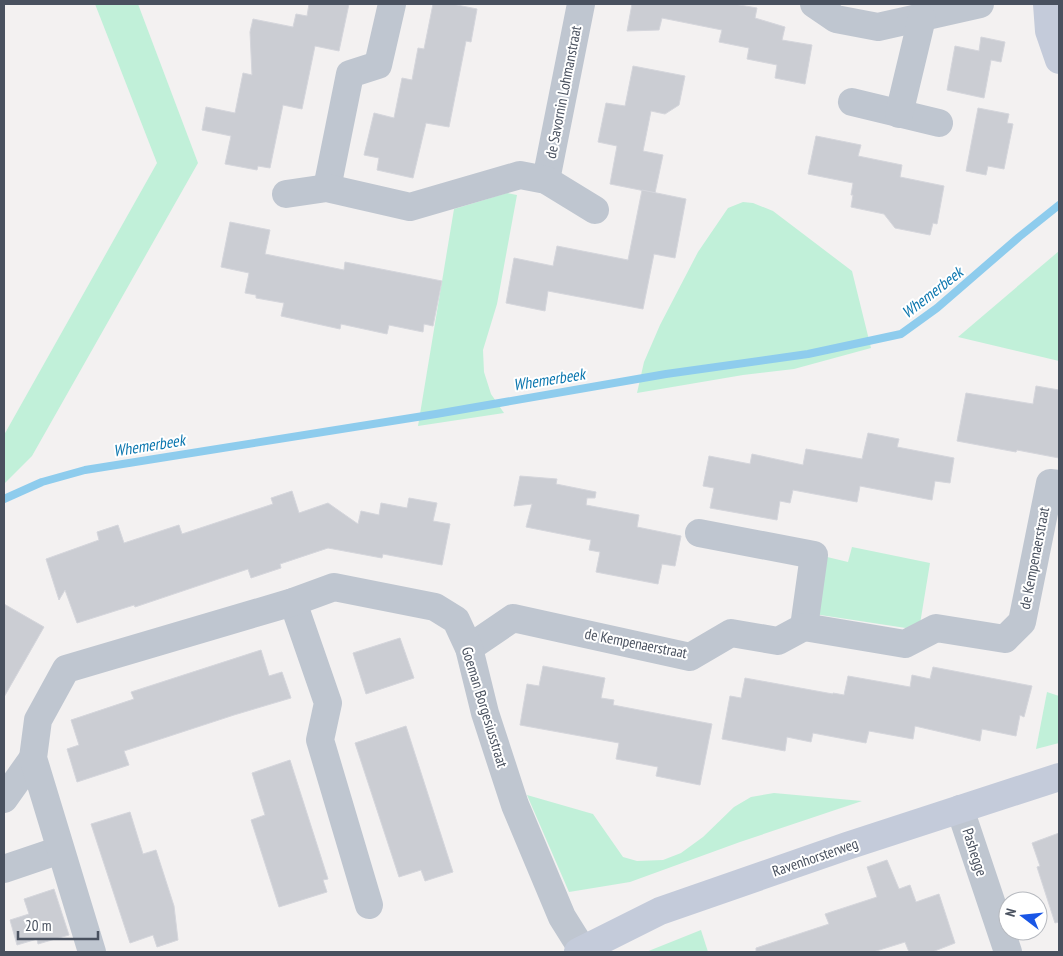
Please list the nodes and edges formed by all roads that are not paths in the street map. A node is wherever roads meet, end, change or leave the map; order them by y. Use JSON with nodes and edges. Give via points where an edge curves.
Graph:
{"nodes":[{"id":1,"x":392,"y":4,"type":"edge"},
{"id":2,"x":581,"y":4,"type":"edge"},
{"id":3,"x":814,"y":4,"type":"edge"},
{"id":4,"x":980,"y":4,"type":"edge"},
{"id":5,"x":1047,"y":4,"type":"edge"},
{"id":6,"x":922,"y":18,"type":"junction"},
{"id":7,"x":1059,"y":60,"type":"edge"},
{"id":8,"x":852,"y":102,"type":"dead end"},
{"id":9,"x":899,"y":114,"type":"junction"},
{"id":10,"x":939,"y":123,"type":"dead end"},
{"id":11,"x":546,"y":180,"type":"junction"},
{"id":12,"x":327,"y":188,"type":"junction"},
{"id":13,"x":286,"y":194,"type":"dead end"},
{"id":14,"x":595,"y":210,"type":"dead end"},
{"id":15,"x":1059,"y":484,"type":"edge"},
{"id":16,"x":699,"y":532,"type":"dead end"},
{"id":17,"x":293,"y":602,"type":"junction"},
{"id":18,"x":804,"y":627,"type":"junction"},
{"id":19,"x":469,"y":648,"type":"junction"},
{"id":20,"x":33,"y":758,"type":"junction"},
{"id":21,"x":1059,"y":777,"type":"edge"},
{"id":22,"x":4,"y":799,"type":"edge"},
{"id":23,"x":960,"y":809,"type":"junction"},
{"id":24,"x":60,"y":850,"type":"junction"},
{"id":25,"x":4,"y":869,"type":"edge"},
{"id":26,"x":368,"y":906,"type":"dead end"},
{"id":27,"x":580,"y":951,"type":"edge"},
{"id":28,"x":92,"y":952,"type":"edge"},
{"id":29,"x":1008,"y":952,"type":"edge"}],
"edges":[{"from":1,"to":12,"type":"street","via":[[378,65],[350,74]]},
{"from":2,"to":11,"type":"street","name":"de Savornin Lohmanstraat"},
{"from":3,"to":6,"type":"street","via":[[836,19],[878,27]]},
{"from":4,"to":6,"type":"street"},
{"from":5,"to":7,"type":"street","via":[[1049,32]]},
{"from":6,"to":9,"type":"street"},
{"from":8,"to":9,"type":"street"},
{"from":9,"to":10,"type":"street"},
{"from":11,"to":12,"type":"street","via":[[520,175],[410,207]]},
{"from":11,"to":14,"type":"street"},
{"from":12,"to":13,"type":"street"},
{"from":15,"to":18,"type":"street","name":"de Kempenaerstraat","via":[[1050,483],[1022,622],[1005,639],[936,628],[905,644]]},
{"from":16,"to":18,"type":"street","via":[[814,555]]},
{"from":17,"to":19,"type":"street","name":"Goeman Borgesiusstraat","via":[[334,587],[434,607],[456,620]]},
{"from":17,"to":20,"type":"street","name":"Goeman Borgesiusstraat","via":[[66,669],[38,720]]},
{"from":17,"to":26,"type":"street","via":[[328,703],[320,740]]},
{"from":18,"to":19,"type":"street","name":"de Kempenaerstraat","via":[[778,641],[731,633],[690,657],[513,618]]},
{"from":19,"to":27,"type":"street","name":"Goeman Borgesiusstraat","via":[[485,713],[515,805]]},
{"from":20,"to":22,"type":"street","name":"Goeman Borgesiusstraat"},
{"from":20,"to":24,"type":"street","name":"Goeman Borgesiusstraat"},
{"from":21,"to":23,"type":"street","name":"Ravenhorsterweg"},
{"from":23,"to":27,"type":"street","name":"Ravenhorsterweg","via":[[660,911]]},
{"from":23,"to":29,"type":"street","name":"Pashegge"},
{"from":24,"to":25,"type":"street"},
{"from":24,"to":28,"type":"street","name":"Goeman Borgesiusstraat"}]}
